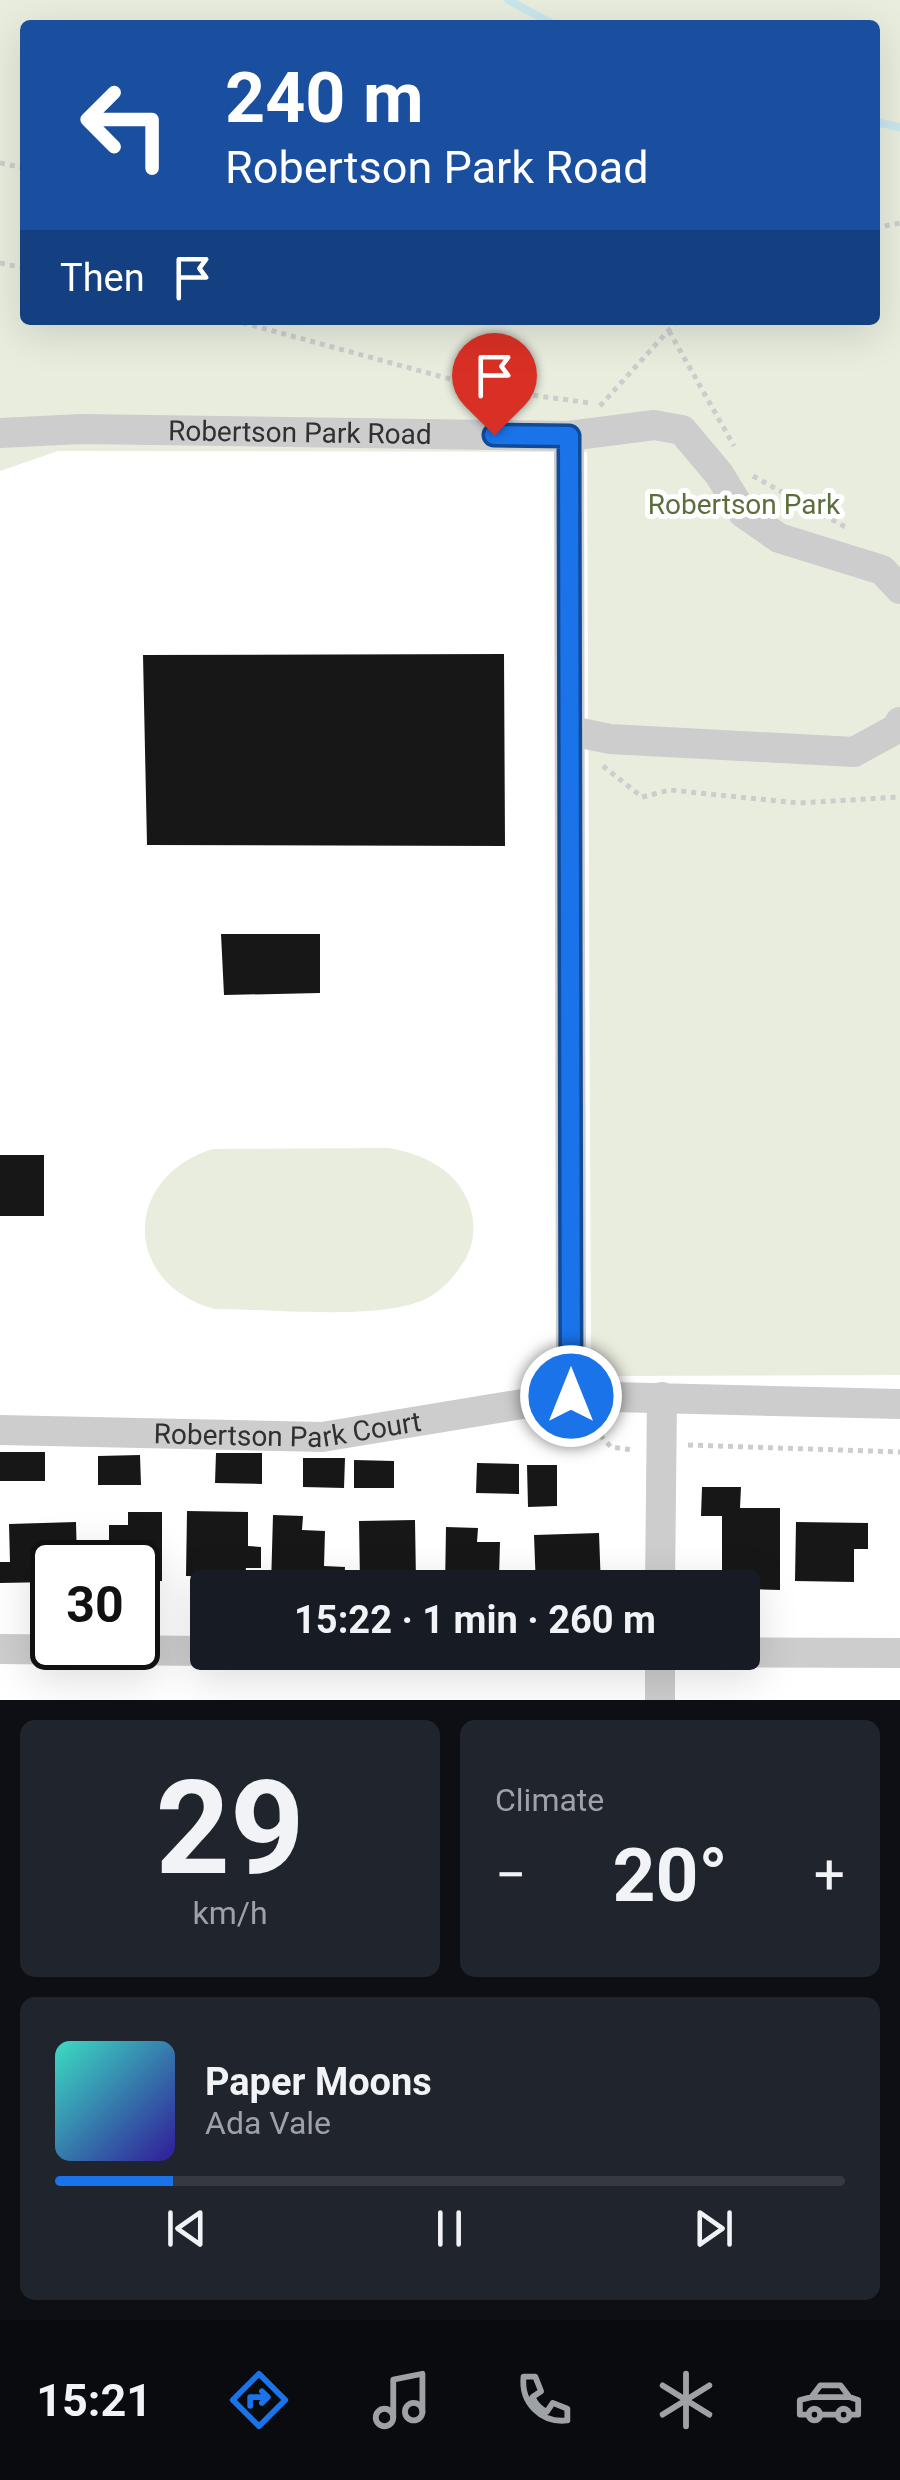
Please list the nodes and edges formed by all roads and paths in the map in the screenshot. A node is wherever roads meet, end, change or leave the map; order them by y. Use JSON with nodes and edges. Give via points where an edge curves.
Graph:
{"nodes":[{"id":1,"x":252,"y":325,"type":"edge"},
{"id":2,"x":270,"y":325,"type":"edge"},
{"id":3,"x":674,"y":325,"type":"edge"},
{"id":4,"x":272,"y":330,"type":"junction"},
{"id":5,"x":669,"y":331,"type":"junction"},
{"id":6,"x":0,"y":433,"type":"edge"},
{"id":7,"x":569,"y":436,"type":"junction"},
{"id":8,"x":740,"y":458,"type":"dead end"},
{"id":9,"x":750,"y":473,"type":"dead end"},
{"id":10,"x":850,"y":529,"type":"dead end"},
{"id":11,"x":900,"y":589,"type":"edge"},
{"id":12,"x":900,"y":722,"type":"edge"},
{"id":13,"x":571,"y":731,"type":"junction"},
{"id":14,"x":900,"y":797,"type":"edge"},
{"id":15,"x":571,"y":1396,"type":"junction"},
{"id":16,"x":662,"y":1398,"type":"junction"},
{"id":17,"x":900,"y":1404,"type":"edge"},
{"id":18,"x":600,"y":1421,"type":"dead end"},
{"id":19,"x":0,"y":1430,"type":"edge"},
{"id":20,"x":900,"y":1452,"type":"edge"},
{"id":21,"x":660,"y":1456,"type":"junction"},
{"id":22,"x":660,"y":1570,"type":"edge"},
{"id":23,"x":0,"y":1650,"type":"edge"},
{"id":24,"x":190,"y":1650,"type":"edge"},
{"id":25,"x":760,"y":1653,"type":"edge"},
{"id":26,"x":900,"y":1653,"type":"edge"},
{"id":27,"x":660,"y":1670,"type":"edge"},
{"id":28,"x":660,"y":1700,"type":"edge"}],
"edges":[{"from":1,"to":4,"type":"path"},
{"from":2,"to":4,"type":"path"},
{"from":3,"to":5,"type":"path"},
{"from":4,"to":5,"type":"path","via":[[486,389],[600,404]]},
{"from":5,"to":8,"type":"path"},
{"from":6,"to":7,"type":"street","name":"Robertson Park Road"},
{"from":7,"to":11,"type":"street","name":"Robertson Park Road","via":[[654,425],[682,430],[742,513],[779,538],[882,570]]},
{"from":7,"to":13,"type":"street"},
{"from":9,"to":10,"type":"path"},
{"from":12,"to":13,"type":"street","via":[[854,752],[610,739]]},
{"from":13,"to":14,"type":"path","via":[[604,768],[642,796],[670,790],[799,803]]},
{"from":13,"to":15,"type":"street"},
{"from":15,"to":16,"type":"street"},
{"from":15,"to":19,"type":"street","name":"Robertson Park Court","via":[[322,1436]]},
{"from":16,"to":17,"type":"street"},
{"from":16,"to":21,"type":"street"},
{"from":18,"to":21,"type":"path","via":[[600,1436],[610,1448]]},
{"from":20,"to":21,"type":"path"},
{"from":21,"to":22,"type":"street"},
{"from":23,"to":24,"type":"street"},
{"from":25,"to":26,"type":"street"},
{"from":27,"to":28,"type":"street"}]}
